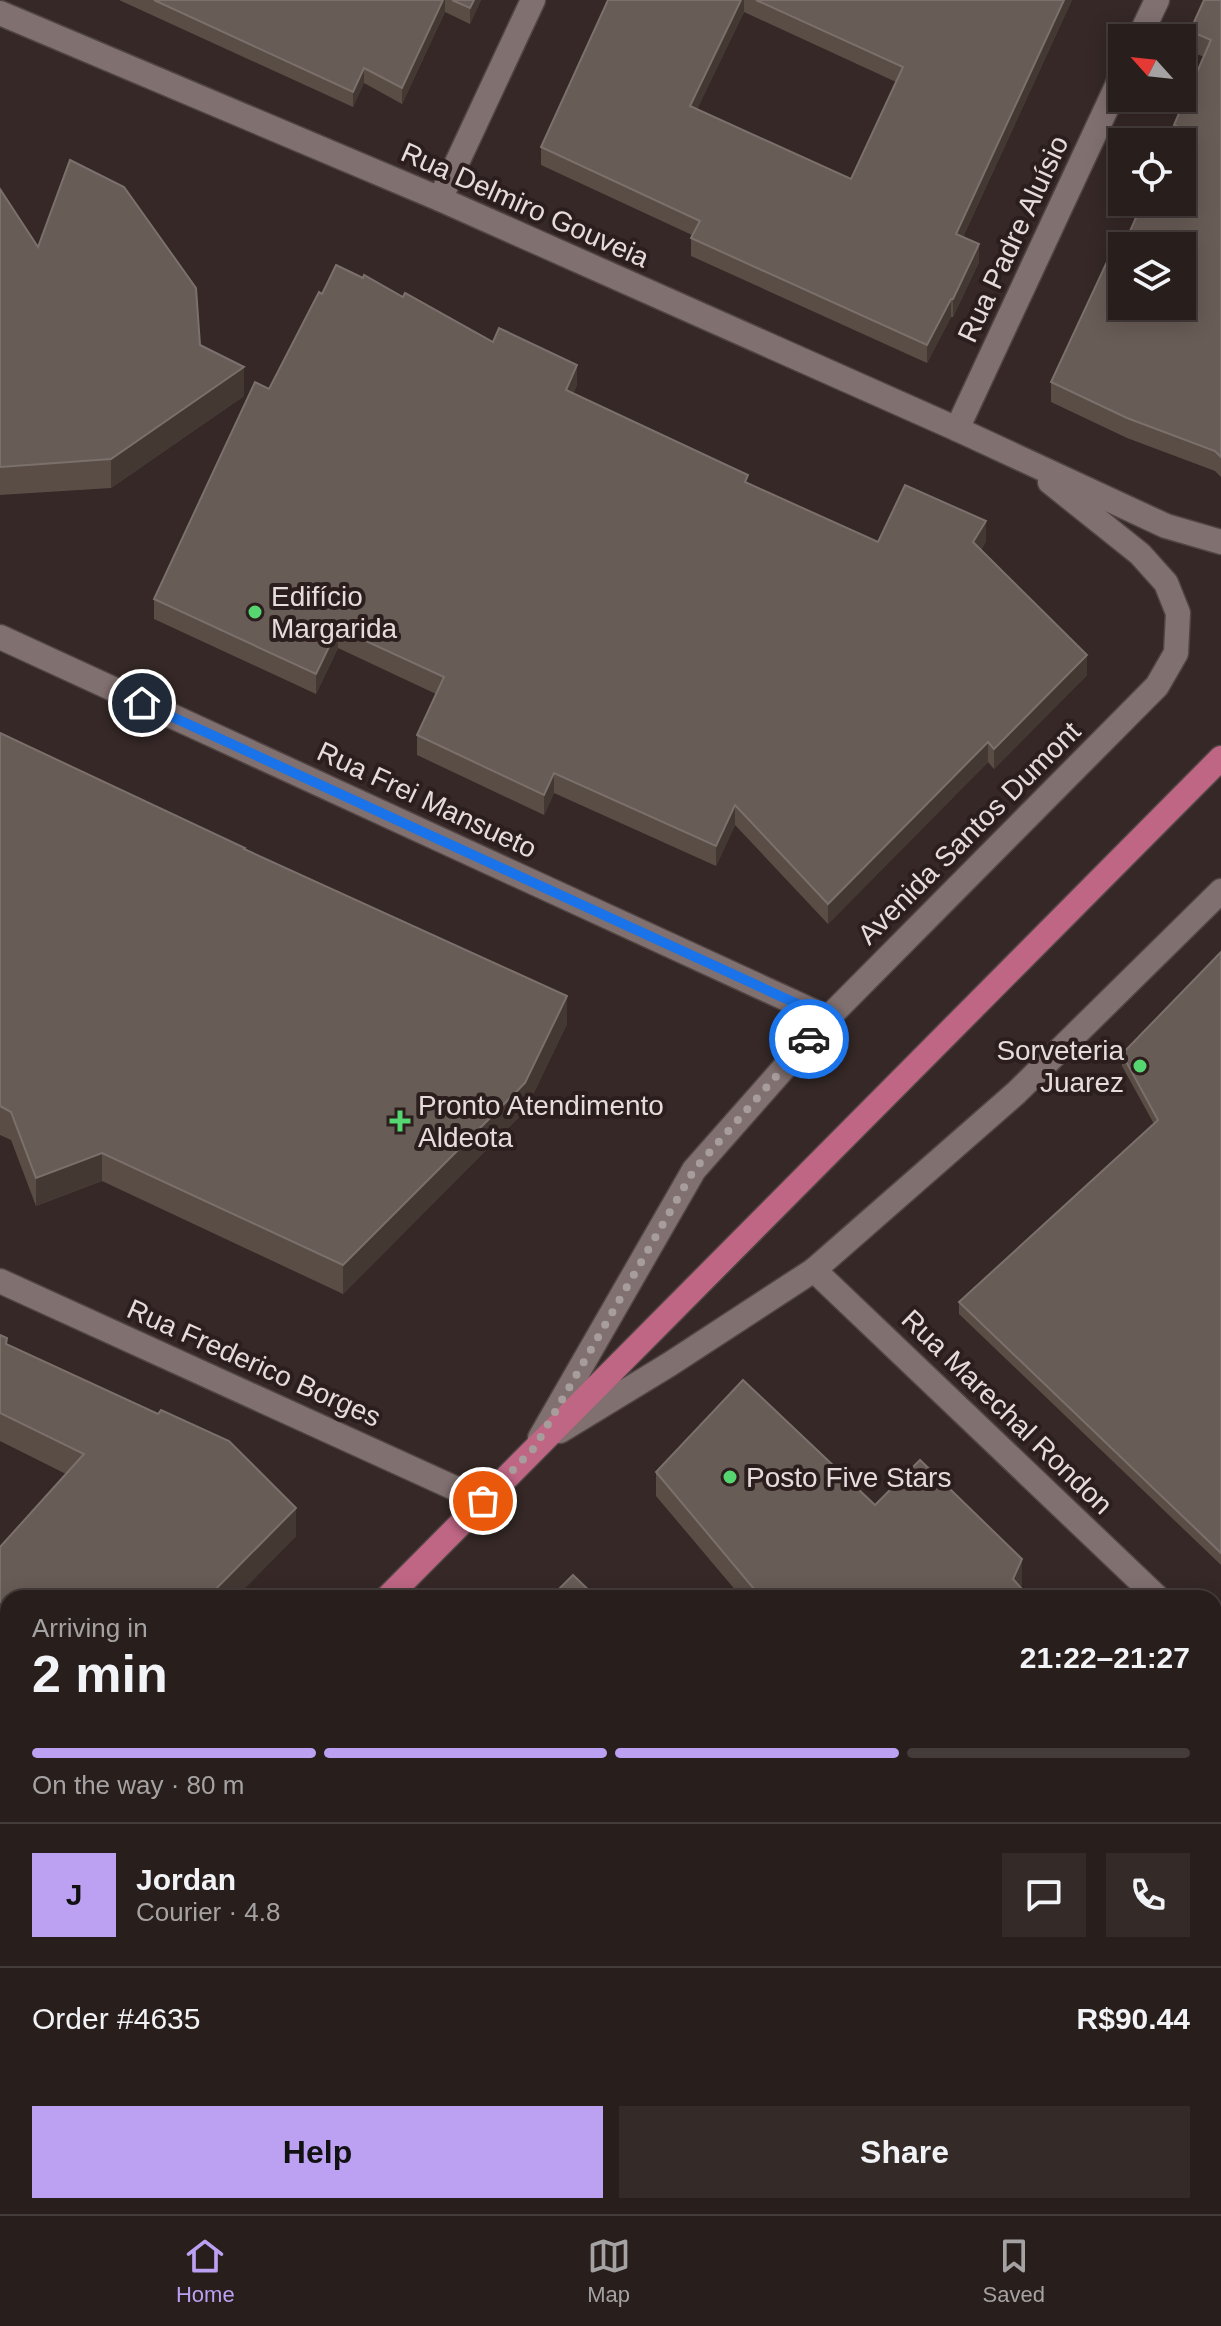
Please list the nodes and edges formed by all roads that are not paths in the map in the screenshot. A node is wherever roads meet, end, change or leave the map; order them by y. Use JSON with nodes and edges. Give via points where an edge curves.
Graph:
{"nodes":[{"id":1,"x":533,"y":0,"type":"edge"},
{"id":2,"x":1157,"y":0,"type":"edge"},
{"id":3,"x":0,"y":13,"type":"edge"},
{"id":4,"x":1146,"y":24,"type":"edge"},
{"id":5,"x":1108,"y":105,"type":"edge"},
{"id":6,"x":440,"y":199,"type":"junction"},
{"id":7,"x":957,"y":429,"type":"junction"},
{"id":8,"x":1023,"y":460,"type":"junction"},
{"id":9,"x":1221,"y":542,"type":"edge"},
{"id":10,"x":0,"y":637,"type":"edge"},
{"id":11,"x":1221,"y":758,"type":"edge"},
{"id":12,"x":1221,"y":891,"type":"edge"},
{"id":13,"x":828,"y":1018,"type":"junction"},
{"id":14,"x":814,"y":1270,"type":"junction"},
{"id":15,"x":0,"y":1281,"type":"edge"},
{"id":16,"x":535,"y":1447,"type":"junction"},
{"id":17,"x":483,"y":1501,"type":"junction"},
{"id":18,"x":395,"y":1590,"type":"edge"},
{"id":19,"x":1150,"y":1590,"type":"edge"}],
"edges":[{"from":1,"to":6,"type":"street"},
{"from":2,"to":4,"type":"street"},
{"from":3,"to":6,"type":"street","name":"Rua Delmiro Gouveia"},
{"from":5,"to":7,"type":"street","name":"Rua Padre Aluísio"},
{"from":6,"to":7,"type":"street","name":"Rua Delmiro Gouveia"},
{"from":7,"to":8,"type":"street","name":"Rua Delmiro Gouveia"},
{"from":8,"to":9,"type":"street","via":[[1166,526]]},
{"from":8,"to":13,"type":"street","name":"Avenida Santos Dumont","via":[[1140,554],[1166,583],[1178,613],[1176,653],[1157,686]]},
{"from":10,"to":13,"type":"street","name":"Rua Frei Mansueto"},
{"from":11,"to":16,"type":"main road","name":"Avenida Santos Dumont"},
{"from":12,"to":14,"type":"street","name":"Avenida Santos Dumont","via":[[1016,1093]]},
{"from":13,"to":16,"type":"street","name":"Avenida Santos Dumont","via":[[694,1170]]},
{"from":14,"to":16,"type":"street","name":"Avenida Santos Dumont"},
{"from":14,"to":19,"type":"street","name":"Rua Marechal Rondon"},
{"from":15,"to":17,"type":"street","name":"Rua Frederico Borges"},
{"from":16,"to":17,"type":"main road","name":"Avenida Santos Dumont"},
{"from":17,"to":18,"type":"main road","name":"Avenida Santos Dumont"}]}
